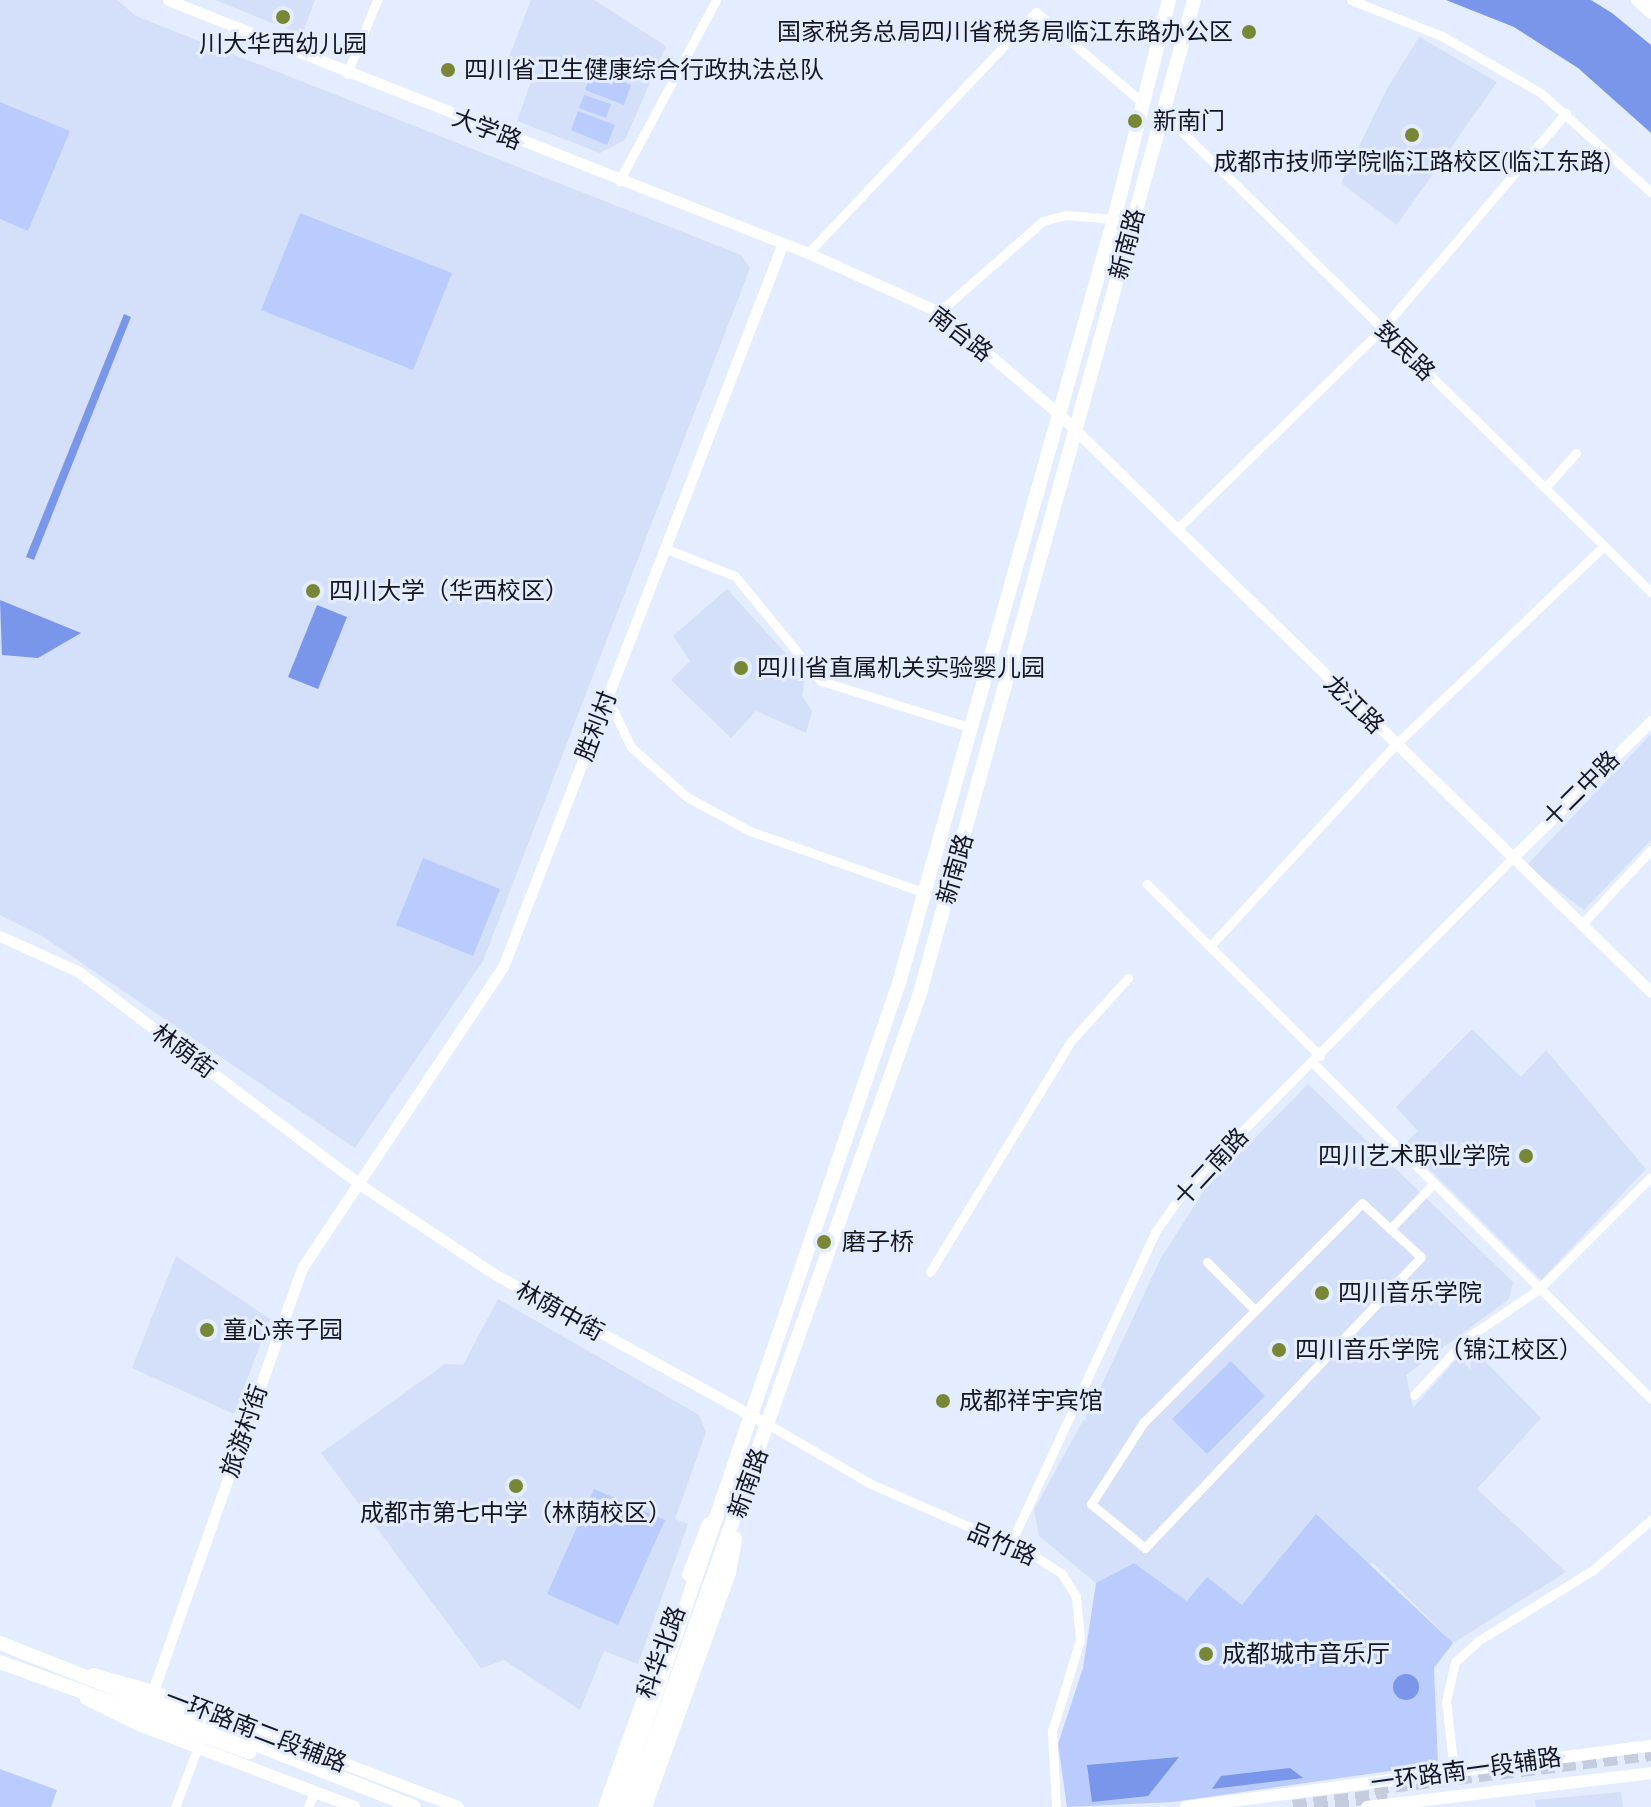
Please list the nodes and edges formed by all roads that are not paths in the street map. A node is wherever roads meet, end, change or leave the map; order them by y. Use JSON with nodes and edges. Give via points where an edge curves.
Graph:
{"nodes":[{"id":1,"x":168,"y":0,"type":"edge"},
{"id":2,"x":377,"y":0,"type":"edge"},
{"id":3,"x":716,"y":0,"type":"edge"},
{"id":4,"x":1169,"y":0,"type":"edge"},
{"id":5,"x":1194,"y":0,"type":"edge"},
{"id":6,"x":1351,"y":0,"type":"edge"},
{"id":7,"x":1637,"y":0,"type":"edge"},
{"id":8,"x":1651,"y":13,"type":"edge"},
{"id":9,"x":347,"y":74,"type":"junction"},
{"id":10,"x":1143,"y":103,"type":"junction"},
{"id":11,"x":1160,"y":110,"type":"junction"},
{"id":12,"x":1566,"y":113,"type":"junction"},
{"id":13,"x":619,"y":181,"type":"junction"},
{"id":14,"x":1651,"y":192,"type":"edge"},
{"id":15,"x":1114,"y":219,"type":"junction"},
{"id":16,"x":783,"y":243,"type":"junction"},
{"id":17,"x":808,"y":253,"type":"junction"},
{"id":18,"x":939,"y":312,"type":"junction"},
{"id":19,"x":1382,"y":329,"type":"junction"},
{"id":20,"x":1059,"y":414,"type":"junction"},
{"id":21,"x":1077,"y":433,"type":"junction"},
{"id":22,"x":1576,"y":453,"type":"dead end"},
{"id":23,"x":1545,"y":488,"type":"junction"},
{"id":24,"x":1177,"y":529,"type":"junction"},
{"id":25,"x":1604,"y":546,"type":"junction"},
{"id":26,"x":664,"y":548,"type":"junction"},
{"id":27,"x":1651,"y":592,"type":"edge"},
{"id":28,"x":607,"y":697,"type":"junction"},
{"id":29,"x":1651,"y":721,"type":"edge"},
{"id":30,"x":972,"y":728,"type":"junction"},
{"id":31,"x":1396,"y":744,"type":"junction"},
{"id":32,"x":1651,"y":850,"type":"edge"},
{"id":33,"x":1512,"y":858,"type":"junction"},
{"id":34,"x":1147,"y":884,"type":"dead end"},
{"id":35,"x":925,"y":893,"type":"junction"},
{"id":36,"x":1581,"y":925,"type":"junction"},
{"id":37,"x":0,"y":936,"type":"edge"},
{"id":38,"x":1212,"y":944,"type":"junction"},
{"id":39,"x":1128,"y":978,"type":"dead end"},
{"id":40,"x":1651,"y":992,"type":"edge"},
{"id":41,"x":1316,"y":1060,"type":"junction"},
{"id":42,"x":1651,"y":1177,"type":"edge"},
{"id":43,"x":359,"y":1184,"type":"junction"},
{"id":44,"x":1433,"y":1184,"type":"junction"},
{"id":45,"x":1390,"y":1229,"type":"junction"},
{"id":46,"x":1207,"y":1262,"type":"dead end"},
{"id":47,"x":930,"y":1272,"type":"dead end"},
{"id":48,"x":1539,"y":1289,"type":"junction"},
{"id":49,"x":1255,"y":1310,"type":"junction"},
{"id":50,"x":1414,"y":1395,"type":"dead end"},
{"id":51,"x":1651,"y":1399,"type":"edge"},
{"id":52,"x":750,"y":1415,"type":"junction"},
{"id":53,"x":769,"y":1425,"type":"junction"},
{"id":54,"x":720,"y":1498,"type":"junction"},
{"id":55,"x":741,"y":1505,"type":"junction"},
{"id":56,"x":1651,"y":1520,"type":"edge"},
{"id":57,"x":1010,"y":1545,"type":"junction"},
{"id":58,"x":0,"y":1643,"type":"edge"},
{"id":59,"x":0,"y":1662,"type":"edge"},
{"id":60,"x":51,"y":1662,"type":"junction"},
{"id":61,"x":51,"y":1682,"type":"junction"},
{"id":62,"x":153,"y":1691,"type":"junction"},
{"id":63,"x":655,"y":1719,"type":"junction"},
{"id":64,"x":629,"y":1742,"type":"junction"},
{"id":65,"x":1651,"y":1746,"type":"edge"},
{"id":66,"x":198,"y":1747,"type":"junction"},
{"id":67,"x":663,"y":1754,"type":"junction"},
{"id":68,"x":1454,"y":1771,"type":"junction"},
{"id":69,"x":1651,"y":1773,"type":"edge"},
{"id":70,"x":314,"y":1792,"type":"junction"},
{"id":71,"x":648,"y":1803,"type":"edge"},
{"id":72,"x":608,"y":1805,"type":"edge"},
{"id":73,"x":348,"y":1806,"type":"edge"},
{"id":74,"x":175,"y":1807,"type":"edge"},
{"id":75,"x":308,"y":1807,"type":"edge"},
{"id":76,"x":391,"y":1807,"type":"edge"},
{"id":77,"x":414,"y":1807,"type":"edge"},
{"id":78,"x":458,"y":1807,"type":"edge"},
{"id":79,"x":631,"y":1807,"type":"edge"},
{"id":80,"x":1056,"y":1807,"type":"edge"},
{"id":81,"x":1186,"y":1807,"type":"edge"},
{"id":82,"x":1367,"y":1807,"type":"edge"}],
"edges":[{"from":1,"to":9,"type":"street","name":"大学路"},
{"from":2,"to":9,"type":"street"},
{"from":3,"to":13,"type":"street"},
{"from":4,"to":10,"type":"main road","name":"新南路"},
{"from":5,"to":11,"type":"main road","name":"新南路"},
{"from":6,"to":12,"type":"street","via":[[1442,36]]},
{"from":7,"to":8,"type":"main road"},
{"from":9,"to":13,"type":"street","name":"大学路"},
{"from":10,"to":15,"type":"main road","name":"新南路"},
{"from":10,"to":17,"type":"street","via":[[1036,12]]},
{"from":11,"to":19,"type":"street","name":"致民路"},
{"from":11,"to":21,"type":"main road","name":"新南路"},
{"from":12,"to":14,"type":"street"},
{"from":12,"to":19,"type":"street"},
{"from":13,"to":16,"type":"street","name":"大学路"},
{"from":15,"to":18,"type":"street","via":[[1066,215],[1043,221]]},
{"from":15,"to":20,"type":"main road","name":"新南路"},
{"from":16,"to":17,"type":"street","name":"大学路"},
{"from":16,"to":26,"type":"street","name":"胜利村"},
{"from":17,"to":18,"type":"street","name":"南台路"},
{"from":18,"to":20,"type":"street","name":"南台路"},
{"from":19,"to":23,"type":"street","name":"致民路"},
{"from":19,"to":24,"type":"street"},
{"from":20,"to":21,"type":"street","name":"龙江路"},
{"from":20,"to":30,"type":"main road","name":"新南路"},
{"from":21,"to":24,"type":"street","name":"龙江路"},
{"from":21,"to":53,"type":"main road","name":"新南路","via":[[920,993]]},
{"from":22,"to":23,"type":"street"},
{"from":23,"to":25,"type":"street","name":"致民路"},
{"from":24,"to":31,"type":"street","name":"龙江路"},
{"from":25,"to":27,"type":"street","name":"致民路"},
{"from":25,"to":31,"type":"street"},
{"from":26,"to":28,"type":"street","name":"胜利村"},
{"from":26,"to":30,"type":"street","via":[[735,576],[821,681]]},
{"from":28,"to":35,"type":"street","via":[[631,747],[687,797],[750,831]]},
{"from":28,"to":43,"type":"street","name":"胜利村","via":[[503,967]]},
{"from":29,"to":33,"type":"street","name":"十二中路"},
{"from":30,"to":35,"type":"main road","name":"新南路"},
{"from":31,"to":33,"type":"street","name":"龙江路"},
{"from":31,"to":38,"type":"street"},
{"from":32,"to":36,"type":"street"},
{"from":33,"to":36,"type":"street","name":"龙江路"},
{"from":33,"to":41,"type":"street","name":"十二南路"},
{"from":34,"to":38,"type":"street"},
{"from":35,"to":52,"type":"main road","name":"新南路"},
{"from":36,"to":40,"type":"street","name":"龙江路"},
{"from":37,"to":43,"type":"street","name":"林荫街","via":[[79,972]]},
{"from":38,"to":41,"type":"street"},
{"from":39,"to":47,"type":"street","via":[[1071,1041]]},
{"from":41,"to":44,"type":"street"},
{"from":41,"to":57,"type":"street","name":"十二南路","via":[[1186,1188],[1155,1232]]},
{"from":42,"to":48,"type":"street"},
{"from":43,"to":52,"type":"street","name":"林荫中街","via":[[496,1275]]},
{"from":43,"to":62,"type":"street","name":"旅游村街","via":[[302,1268]]},
{"from":44,"to":45,"type":"street"},
{"from":44,"to":48,"type":"street"},
{"from":45,"to":49,"type":"street","via":[[1362,1203]]},
{"from":45,"to":49,"type":"street","via":[[1421,1257],[1145,1548],[1091,1504],[1143,1423]]},
{"from":46,"to":49,"type":"street"},
{"from":48,"to":50,"type":"street","via":[[1467,1338]]},
{"from":48,"to":51,"type":"street"},
{"from":52,"to":53,"type":"street","name":"林荫中街"},
{"from":52,"to":54,"type":"main road","name":"新南路"},
{"from":53,"to":55,"type":"main road","name":"新南路"},
{"from":53,"to":57,"type":"street","name":"品竹路","via":[[884,1491]]},
{"from":54,"to":63,"type":"main road","name":"新南路"},
{"from":54,"to":64,"type":"main road","name":"科华北路"},
{"from":55,"to":63,"type":"main road","name":"新南路"},
{"from":55,"to":67,"type":"main road","name":"科华北路","via":[[729,1573]]},
{"from":56,"to":68,"type":"street","via":[[1593,1570],[1478,1641],[1455,1662],[1446,1701]]},
{"from":57,"to":80,"type":"street","name":"品竹路","via":[[1062,1574],[1078,1607],[1078,1656],[1051,1745]]},
{"from":58,"to":60,"type":"main road"},
{"from":59,"to":61,"type":"main road"},
{"from":60,"to":62,"type":"main road","name":"一环路南二段辅路"},
{"from":60,"to":77,"type":"main road"},
{"from":61,"to":66,"type":"main road","name":"一环路南二段辅路"},
{"from":61,"to":76,"type":"main road"},
{"from":62,"to":78,"type":"main road","name":"一环路南二段辅路"},
{"from":63,"to":72,"type":"main road","name":"科华北路"},
{"from":63,"to":79,"type":"main road","name":"科华北路"},
{"from":64,"to":67,"type":"main road","via":[[626,1764],[638,1773],[651,1773]]},
{"from":64,"to":72,"type":"main road","name":"科华北路"},
{"from":65,"to":68,"type":"main road","name":"一环路南一段辅路"},
{"from":66,"to":70,"type":"main road","name":"一环路南二段辅路"},
{"from":66,"to":74,"type":"street"},
{"from":67,"to":71,"type":"main road","name":"科华北路"},
{"from":68,"to":81,"type":"main road","name":"一环路南一段辅路"},
{"from":69,"to":82,"type":"main road","name":"一环路南一段辅路"},
{"from":70,"to":73,"type":"main road","name":"一环路南二段辅路"},
{"from":70,"to":75,"type":"street"}]}
